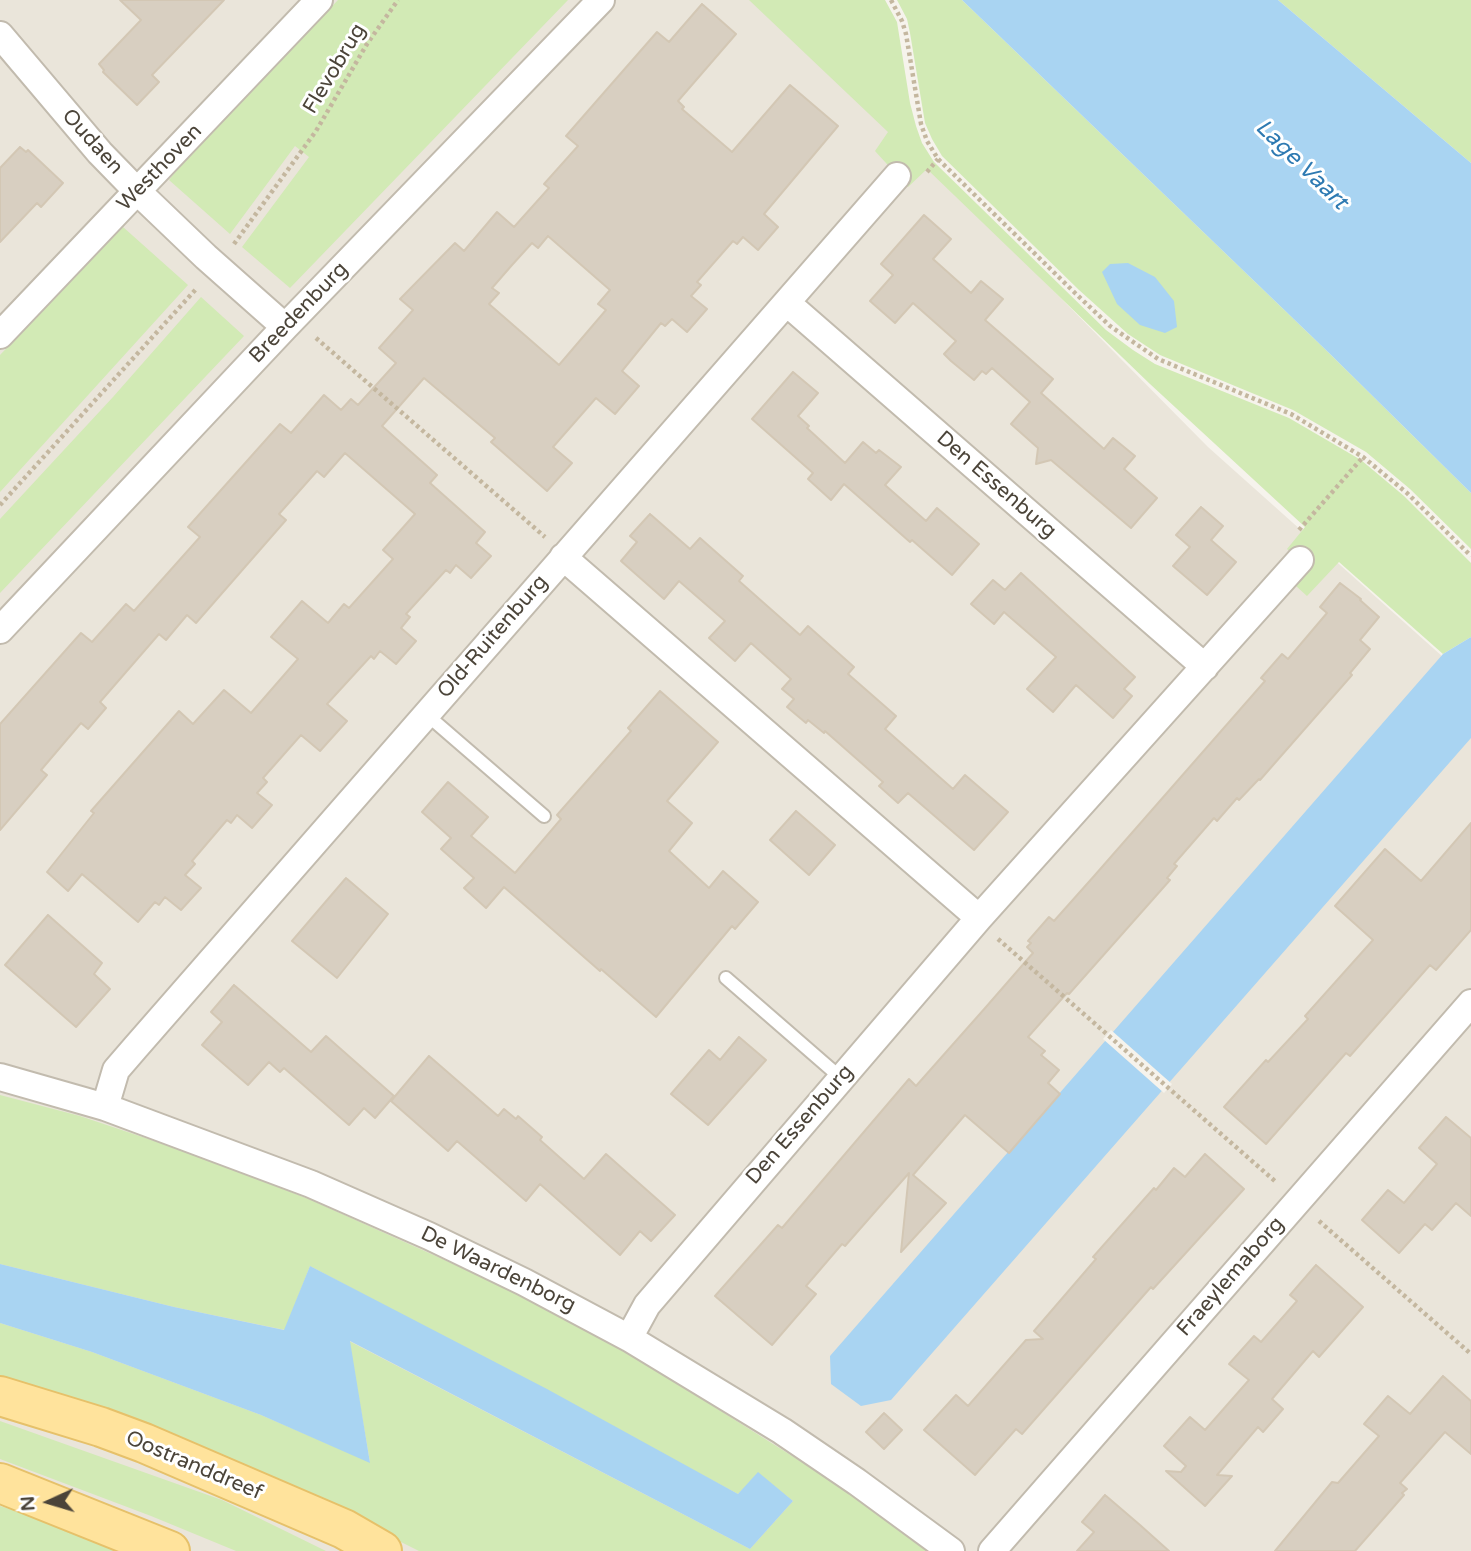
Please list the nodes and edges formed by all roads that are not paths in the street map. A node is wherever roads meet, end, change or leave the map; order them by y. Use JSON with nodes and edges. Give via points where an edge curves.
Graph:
{"nodes":[{"id":1,"x":320,"y":0,"type":"edge"},
{"id":2,"x":601,"y":0,"type":"edge"},
{"id":3,"x":0,"y":36,"type":"edge"},
{"id":4,"x":897,"y":176,"type":"dead end"},
{"id":5,"x":137,"y":191,"type":"junction"},
{"id":6,"x":787,"y":303,"type":"junction"},
{"id":7,"x":285,"y":327,"type":"junction"},
{"id":8,"x":0,"y":335,"type":"edge"},
{"id":9,"x":1297,"y":548,"type":"road end"},
{"id":10,"x":558,"y":551,"type":"junction"},
{"id":11,"x":0,"y":630,"type":"edge"},
{"id":12,"x":1205,"y":667,"type":"junction"},
{"id":13,"x":426,"y":714,"type":"junction"},
{"id":14,"x":544,"y":816,"type":"dead end"},
{"id":15,"x":979,"y":918,"type":"junction"},
{"id":16,"x":726,"y":978,"type":"dead end"},
{"id":17,"x":1471,"y":1003,"type":"edge"},
{"id":18,"x":0,"y":1077,"type":"edge"},
{"id":19,"x":841,"y":1078,"type":"junction"},
{"id":20,"x":105,"y":1107,"type":"junction"},
{"id":21,"x":629,"y":1338,"type":"junction"},
{"id":22,"x":0,"y":1396,"type":"edge"},
{"id":23,"x":0,"y":1483,"type":"edge"},
{"id":24,"x":170,"y":1551,"type":"edge"},
{"id":25,"x":382,"y":1551,"type":"edge"},
{"id":26,"x":951,"y":1551,"type":"edge"},
{"id":27,"x":992,"y":1551,"type":"edge"}],
"edges":[{"from":1,"to":5,"type":"street","name":"Westhoven"},
{"from":2,"to":7,"type":"street","name":"Breedenburg"},
{"from":3,"to":5,"type":"street","name":"Oudaen"},
{"from":4,"to":6,"type":"street","name":"Old-Ruitenburg"},
{"from":5,"to":7,"type":"street","name":"Oudaen"},
{"from":5,"to":8,"type":"street","name":"Westhoven"},
{"from":6,"to":10,"type":"street","name":"Old-Ruitenburg"},
{"from":6,"to":12,"type":"street","name":"Den Essenburg"},
{"from":7,"to":11,"type":"street","name":"Breedenburg"},
{"from":9,"to":12,"type":"street","name":"Den Essenburg"},
{"from":10,"to":13,"type":"street","name":"Old-Ruitenburg"},
{"from":10,"to":15,"type":"street"},
{"from":12,"to":15,"type":"street","name":"Den Essenburg"},
{"from":13,"to":14,"type":"lane"},
{"from":13,"to":20,"type":"street","name":"Old-Ruitenburg","via":[[116,1069]]},
{"from":15,"to":19,"type":"street","name":"Den Essenburg"},
{"from":16,"to":19,"type":"lane"},
{"from":17,"to":27,"type":"street","name":"Fraeylemaborg"},
{"from":18,"to":20,"type":"street","name":"De Waardenborg"},
{"from":19,"to":21,"type":"street","name":"Den Essenburg","via":[[647,1305]]},
{"from":20,"to":21,"type":"street","name":"De Waardenborg","via":[[375,1212],[524,1282]]},
{"from":21,"to":26,"type":"street","name":"De Waardenborg","via":[[782,1431]]},
{"from":22,"to":25,"type":"main road","name":"Oostranddreef","via":[[144,1443],[344,1529]]},
{"from":23,"to":24,"type":"main road"}]}
